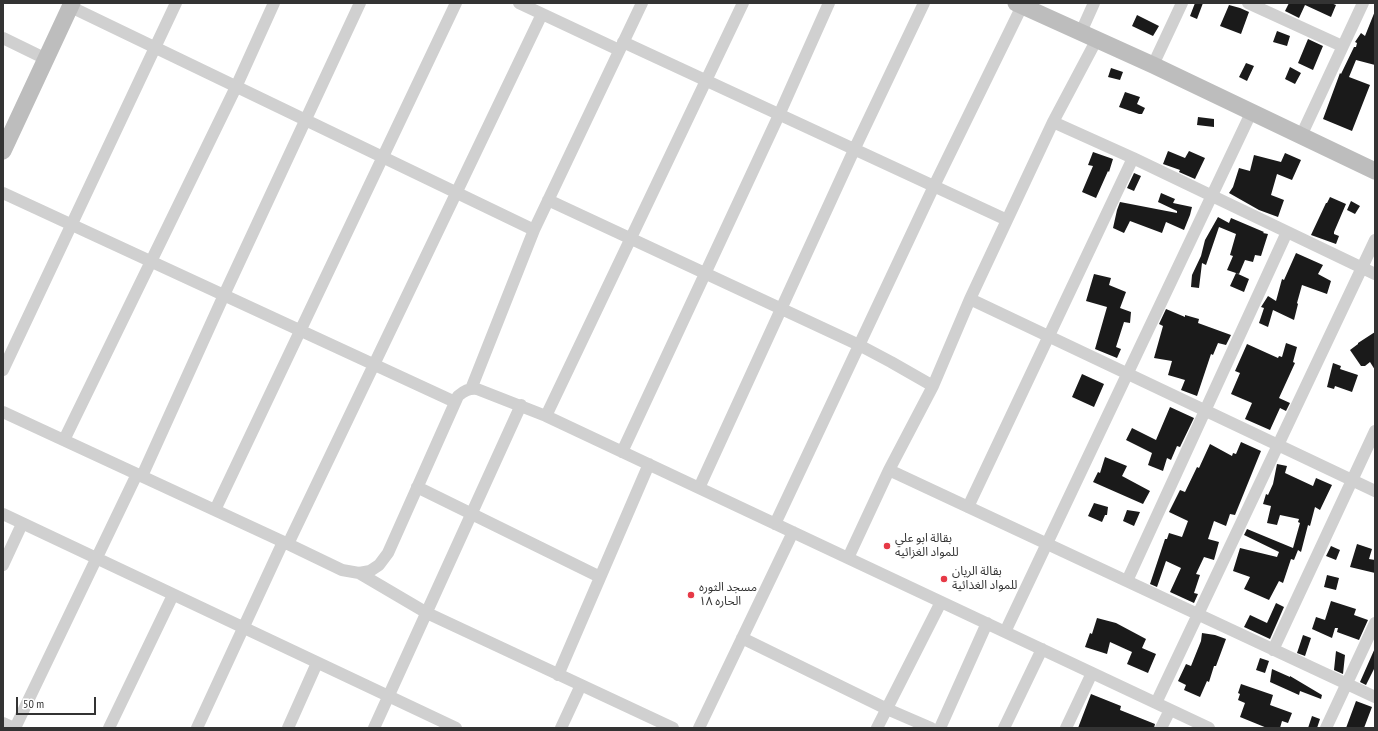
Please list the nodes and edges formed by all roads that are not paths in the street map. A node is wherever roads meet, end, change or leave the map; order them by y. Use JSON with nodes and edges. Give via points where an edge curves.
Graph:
{"nodes":[{"id":1,"x":176,"y":3,"type":"edge"},
{"id":2,"x":274,"y":3,"type":"edge"},
{"id":3,"x":360,"y":3,"type":"edge"},
{"id":4,"x":456,"y":3,"type":"edge"},
{"id":5,"x":519,"y":3,"type":"edge"},
{"id":6,"x":642,"y":3,"type":"edge"},
{"id":7,"x":743,"y":3,"type":"edge"},
{"id":8,"x":829,"y":3,"type":"edge"},
{"id":9,"x":924,"y":3,"type":"edge"},
{"id":10,"x":1094,"y":3,"type":"edge"},
{"id":11,"x":1182,"y":3,"type":"edge"},
{"id":12,"x":1248,"y":3,"type":"edge"},
{"id":13,"x":1363,"y":3,"type":"edge"},
{"id":14,"x":1019,"y":4,"type":"edge"},
{"id":15,"x":72,"y":5,"type":"edge"},
{"id":16,"x":1265,"y":6,"type":"edge"},
{"id":17,"x":542,"y":14,"type":"junction"},
{"id":18,"x":1080,"y":32,"type":"junction"},
{"id":19,"x":3,"y":38,"type":"edge"},
{"id":20,"x":1097,"y":39,"type":"junction"},
{"id":21,"x":621,"y":46,"type":"junction"},
{"id":22,"x":1342,"y":46,"type":"junction"},
{"id":23,"x":155,"y":48,"type":"junction"},
{"id":24,"x":46,"y":59,"type":"junction"},
{"id":25,"x":1153,"y":65,"type":"junction"},
{"id":26,"x":706,"y":81,"type":"junction"},
{"id":27,"x":236,"y":87,"type":"junction"},
{"id":28,"x":1251,"y":113,"type":"junction"},
{"id":29,"x":779,"y":115,"type":"junction"},
{"id":30,"x":305,"y":120,"type":"junction"},
{"id":31,"x":1053,"y":122,"type":"junction"},
{"id":32,"x":8,"y":128,"type":"edge"},
{"id":33,"x":1301,"y":136,"type":"junction"},
{"id":34,"x":854,"y":150,"type":"junction"},
{"id":35,"x":3,"y":151,"type":"edge"},
{"id":36,"x":383,"y":158,"type":"junction"},
{"id":37,"x":1133,"y":158,"type":"junction"},
{"id":38,"x":1375,"y":171,"type":"edge"},
{"id":39,"x":934,"y":186,"type":"junction"},
{"id":40,"x":3,"y":193,"type":"edge"},
{"id":41,"x":456,"y":193,"type":"junction"},
{"id":42,"x":1211,"y":196,"type":"junction"},
{"id":43,"x":548,"y":200,"type":"junction"},
{"id":44,"x":1007,"y":220,"type":"junction"},
{"id":45,"x":71,"y":225,"type":"junction"},
{"id":46,"x":534,"y":230,"type":"junction"},
{"id":47,"x":1287,"y":232,"type":"junction"},
{"id":48,"x":630,"y":238,"type":"junction"},
{"id":49,"x":1375,"y":240,"type":"edge"},
{"id":50,"x":151,"y":262,"type":"junction"},
{"id":51,"x":1362,"y":267,"type":"junction"},
{"id":52,"x":705,"y":273,"type":"junction"},
{"id":53,"x":1375,"y":274,"type":"edge"},
{"id":54,"x":224,"y":295,"type":"junction"},
{"id":55,"x":970,"y":299,"type":"junction"},
{"id":56,"x":781,"y":308,"type":"junction"},
{"id":57,"x":300,"y":331,"type":"junction"},
{"id":58,"x":1048,"y":336,"type":"junction"},
{"id":59,"x":859,"y":345,"type":"junction"},
{"id":60,"x":374,"y":364,"type":"junction"},
{"id":61,"x":3,"y":370,"type":"edge"},
{"id":62,"x":1127,"y":374,"type":"junction"},
{"id":63,"x":933,"y":386,"type":"junction"},
{"id":64,"x":471,"y":389,"type":"junction"},
{"id":65,"x":455,"y":402,"type":"junction"},
{"id":66,"x":521,"y":405,"type":"junction"},
{"id":67,"x":1205,"y":411,"type":"junction"},
{"id":68,"x":3,"y":412,"type":"edge"},
{"id":69,"x":546,"y":416,"type":"junction"},
{"id":70,"x":1375,"y":431,"type":"edge"},
{"id":71,"x":64,"y":440,"type":"junction"},
{"id":72,"x":1278,"y":445,"type":"junction"},
{"id":73,"x":622,"y":452,"type":"junction"},
{"id":74,"x":648,"y":464,"type":"junction"},
{"id":75,"x":889,"y":470,"type":"junction"},
{"id":76,"x":139,"y":475,"type":"junction"},
{"id":77,"x":1352,"y":480,"type":"junction"},
{"id":78,"x":417,"y":487,"type":"junction"},
{"id":79,"x":699,"y":488,"type":"junction"},
{"id":80,"x":1375,"y":491,"type":"edge"},
{"id":81,"x":968,"y":507,"type":"junction"},
{"id":82,"x":215,"y":510,"type":"junction"},
{"id":83,"x":471,"y":513,"type":"junction"},
{"id":84,"x":3,"y":514,"type":"edge"},
{"id":85,"x":22,"y":524,"type":"junction"},
{"id":86,"x":775,"y":524,"type":"junction"},
{"id":87,"x":792,"y":532,"type":"junction"},
{"id":88,"x":286,"y":543,"type":"junction"},
{"id":89,"x":1046,"y":544,"type":"junction"},
{"id":90,"x":848,"y":558,"type":"junction"},
{"id":91,"x":97,"y":559,"type":"junction"},
{"id":92,"x":3,"y":565,"type":"edge"},
{"id":93,"x":359,"y":573,"type":"junction"},
{"id":94,"x":600,"y":577,"type":"junction"},
{"id":95,"x":1127,"y":581,"type":"junction"},
{"id":96,"x":173,"y":594,"type":"junction"},
{"id":97,"x":941,"y":602,"type":"junction"},
{"id":98,"x":427,"y":613,"type":"junction"},
{"id":99,"x":1197,"y":614,"type":"junction"},
{"id":100,"x":987,"y":623,"type":"junction"},
{"id":101,"x":1375,"y":623,"type":"edge"},
{"id":102,"x":244,"y":628,"type":"junction"},
{"id":103,"x":1005,"y":632,"type":"junction"},
{"id":104,"x":742,"y":638,"type":"junction"},
{"id":105,"x":1042,"y":650,"type":"junction"},
{"id":106,"x":1273,"y":650,"type":"junction"},
{"id":107,"x":317,"y":662,"type":"junction"},
{"id":108,"x":1092,"y":673,"type":"junction"},
{"id":109,"x":558,"y":675,"type":"junction"},
{"id":110,"x":1346,"y":684,"type":"junction"},
{"id":111,"x":581,"y":685,"type":"junction"},
{"id":112,"x":389,"y":696,"type":"junction"},
{"id":113,"x":1375,"y":697,"type":"edge"},
{"id":114,"x":1156,"y":703,"type":"junction"},
{"id":115,"x":887,"y":709,"type":"junction"},
{"id":116,"x":1170,"y":710,"type":"junction"},
{"id":117,"x":3,"y":723,"type":"edge"},
{"id":118,"x":15,"y":728,"type":"edge"},
{"id":119,"x":109,"y":728,"type":"edge"},
{"id":120,"x":197,"y":728,"type":"edge"},
{"id":121,"x":288,"y":728,"type":"edge"},
{"id":122,"x":374,"y":728,"type":"edge"},
{"id":123,"x":456,"y":728,"type":"edge"},
{"id":124,"x":561,"y":728,"type":"edge"},
{"id":125,"x":673,"y":728,"type":"edge"},
{"id":126,"x":699,"y":728,"type":"edge"},
{"id":127,"x":877,"y":728,"type":"edge"},
{"id":128,"x":931,"y":728,"type":"edge"},
{"id":129,"x":940,"y":728,"type":"edge"},
{"id":130,"x":1004,"y":728,"type":"edge"},
{"id":131,"x":1066,"y":728,"type":"edge"},
{"id":132,"x":1161,"y":728,"type":"edge"},
{"id":133,"x":1209,"y":728,"type":"edge"},
{"id":134,"x":1326,"y":728,"type":"edge"}],
"edges":[{"from":1,"to":23,"type":"street"},
{"from":2,"to":27,"type":"street"},
{"from":3,"to":30,"type":"street"},
{"from":4,"to":36,"type":"street"},
{"from":5,"to":17,"type":"street"},
{"from":6,"to":21,"type":"street"},
{"from":7,"to":26,"type":"street"},
{"from":8,"to":29,"type":"street"},
{"from":9,"to":34,"type":"street"},
{"from":10,"to":18,"type":"street"},
{"from":11,"to":25,"type":"street"},
{"from":12,"to":16,"type":"street"},
{"from":13,"to":22,"type":"street"},
{"from":14,"to":18,"type":"street"},
{"from":14,"to":39,"type":"street"},
{"from":15,"to":23,"type":"street"},
{"from":15,"to":24,"type":"street"},
{"from":16,"to":22,"type":"street"},
{"from":17,"to":21,"type":"street"},
{"from":17,"to":41,"type":"street"},
{"from":18,"to":20,"type":"street"},
{"from":19,"to":24,"type":"street"},
{"from":20,"to":25,"type":"street"},
{"from":20,"to":31,"type":"street"},
{"from":21,"to":26,"type":"street"},
{"from":21,"to":43,"type":"street"},
{"from":22,"to":33,"type":"street"},
{"from":23,"to":27,"type":"street"},
{"from":23,"to":45,"type":"street"},
{"from":24,"to":32,"type":"street"},
{"from":25,"to":28,"type":"street"},
{"from":26,"to":29,"type":"street"},
{"from":26,"to":48,"type":"street"},
{"from":27,"to":30,"type":"street"},
{"from":27,"to":50,"type":"street"},
{"from":28,"to":33,"type":"street"},
{"from":28,"to":42,"type":"street"},
{"from":29,"to":34,"type":"street"},
{"from":29,"to":52,"type":"street"},
{"from":30,"to":36,"type":"street"},
{"from":30,"to":54,"type":"street"},
{"from":31,"to":37,"type":"street"},
{"from":31,"to":44,"type":"street"},
{"from":32,"to":35,"type":"street"},
{"from":33,"to":38,"type":"street"},
{"from":34,"to":39,"type":"street"},
{"from":34,"to":56,"type":"street"},
{"from":36,"to":41,"type":"street"},
{"from":36,"to":57,"type":"street"},
{"from":37,"to":42,"type":"street"},
{"from":37,"to":58,"type":"street"},
{"from":39,"to":44,"type":"street"},
{"from":39,"to":59,"type":"street"},
{"from":40,"to":45,"type":"street"},
{"from":41,"to":46,"type":"street"},
{"from":41,"to":60,"type":"street"},
{"from":42,"to":47,"type":"street"},
{"from":42,"to":62,"type":"street"},
{"from":43,"to":46,"type":"street"},
{"from":43,"to":48,"type":"street"},
{"from":44,"to":55,"type":"street"},
{"from":45,"to":50,"type":"street"},
{"from":45,"to":61,"type":"street"},
{"from":46,"to":64,"type":"street"},
{"from":47,"to":51,"type":"street"},
{"from":47,"to":67,"type":"street"},
{"from":48,"to":52,"type":"street"},
{"from":48,"to":69,"type":"street"},
{"from":49,"to":51,"type":"street"},
{"from":50,"to":54,"type":"street"},
{"from":50,"to":71,"type":"street"},
{"from":51,"to":53,"type":"street"},
{"from":51,"to":72,"type":"street"},
{"from":52,"to":56,"type":"street"},
{"from":52,"to":73,"type":"street"},
{"from":54,"to":57,"type":"street"},
{"from":54,"to":76,"type":"street"},
{"from":55,"to":58,"type":"street"},
{"from":55,"to":63,"type":"street"},
{"from":56,"to":59,"type":"street"},
{"from":56,"to":79,"type":"street"},
{"from":57,"to":60,"type":"street"},
{"from":57,"to":82,"type":"street"},
{"from":58,"to":62,"type":"street"},
{"from":58,"to":81,"type":"street"},
{"from":59,"to":63,"type":"street"},
{"from":59,"to":86,"type":"street"},
{"from":60,"to":65,"type":"street"},
{"from":60,"to":88,"type":"street"},
{"from":62,"to":67,"type":"street"},
{"from":62,"to":89,"type":"street"},
{"from":63,"to":75,"type":"street"},
{"from":64,"to":65,"type":"street","via":[[464,391]]},
{"from":64,"to":66,"type":"street"},
{"from":65,"to":78,"type":"street"},
{"from":66,"to":69,"type":"street"},
{"from":66,"to":83,"type":"street"},
{"from":67,"to":72,"type":"street"},
{"from":67,"to":95,"type":"street"},
{"from":68,"to":71,"type":"street"},
{"from":69,"to":73,"type":"street"},
{"from":70,"to":77,"type":"street"},
{"from":71,"to":76,"type":"street"},
{"from":72,"to":77,"type":"street"},
{"from":72,"to":99,"type":"street"},
{"from":73,"to":74,"type":"street"},
{"from":74,"to":79,"type":"street"},
{"from":74,"to":94,"type":"street"},
{"from":75,"to":81,"type":"street"},
{"from":75,"to":90,"type":"street"},
{"from":76,"to":82,"type":"street"},
{"from":76,"to":91,"type":"street"},
{"from":77,"to":80,"type":"street"},
{"from":77,"to":106,"type":"street"},
{"from":78,"to":83,"type":"street"},
{"from":78,"to":93,"type":"street","via":[[388,553],[379,565],[370,571]]},
{"from":79,"to":86,"type":"street"},
{"from":81,"to":89,"type":"street"},
{"from":82,"to":88,"type":"street"},
{"from":83,"to":94,"type":"street"},
{"from":83,"to":98,"type":"street"},
{"from":84,"to":85,"type":"street"},
{"from":85,"to":91,"type":"street"},
{"from":85,"to":92,"type":"street"},
{"from":86,"to":87,"type":"street"},
{"from":87,"to":90,"type":"street"},
{"from":87,"to":104,"type":"street"},
{"from":88,"to":93,"type":"street","via":[[342,570]]},
{"from":88,"to":102,"type":"street"},
{"from":89,"to":95,"type":"street"},
{"from":89,"to":103,"type":"street"},
{"from":90,"to":97,"type":"street"},
{"from":91,"to":96,"type":"street"},
{"from":91,"to":118,"type":"street"},
{"from":93,"to":98,"type":"street"},
{"from":94,"to":109,"type":"street"},
{"from":95,"to":99,"type":"street"},
{"from":96,"to":102,"type":"street"},
{"from":96,"to":119,"type":"street"},
{"from":97,"to":100,"type":"street"},
{"from":97,"to":115,"type":"street"},
{"from":98,"to":109,"type":"street"},
{"from":98,"to":112,"type":"street"},
{"from":99,"to":106,"type":"street"},
{"from":99,"to":114,"type":"street"},
{"from":100,"to":103,"type":"street"},
{"from":100,"to":129,"type":"street"},
{"from":101,"to":110,"type":"street"},
{"from":102,"to":107,"type":"street"},
{"from":102,"to":120,"type":"street"},
{"from":103,"to":105,"type":"street"},
{"from":104,"to":115,"type":"street"},
{"from":104,"to":126,"type":"street"},
{"from":105,"to":108,"type":"street"},
{"from":105,"to":130,"type":"street"},
{"from":106,"to":110,"type":"street"},
{"from":107,"to":112,"type":"street"},
{"from":107,"to":121,"type":"street"},
{"from":108,"to":114,"type":"street"},
{"from":108,"to":131,"type":"street"},
{"from":109,"to":111,"type":"street"},
{"from":110,"to":113,"type":"street"},
{"from":110,"to":134,"type":"street"},
{"from":111,"to":124,"type":"street"},
{"from":111,"to":125,"type":"street"},
{"from":112,"to":122,"type":"street"},
{"from":112,"to":123,"type":"street"},
{"from":114,"to":116,"type":"street"},
{"from":115,"to":127,"type":"street"},
{"from":115,"to":128,"type":"street"},
{"from":116,"to":132,"type":"street"},
{"from":116,"to":133,"type":"street"},
{"from":117,"to":118,"type":"street"}]}
